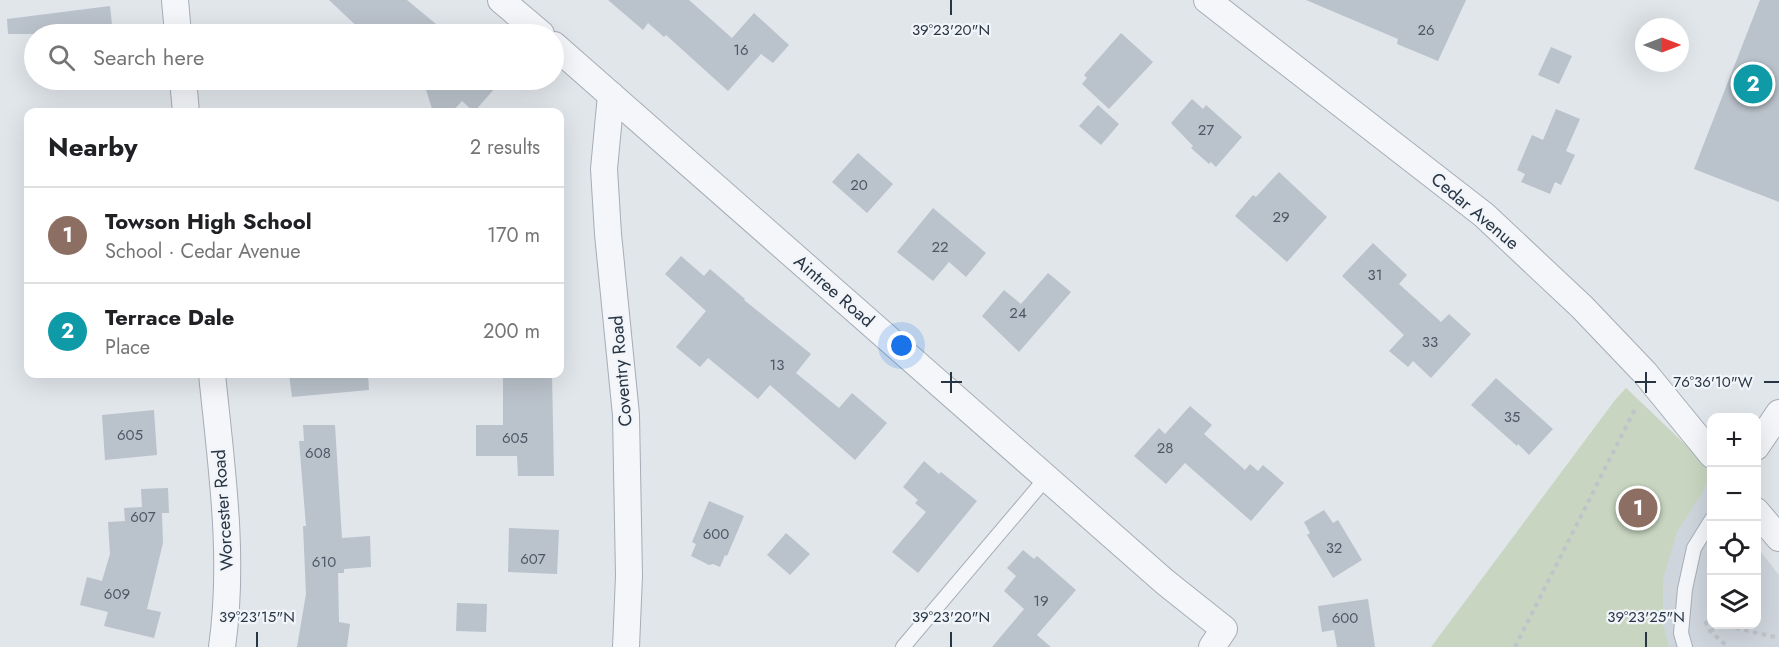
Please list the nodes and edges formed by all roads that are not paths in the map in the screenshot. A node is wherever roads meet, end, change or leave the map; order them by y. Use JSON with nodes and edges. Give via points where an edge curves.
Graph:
{"nodes":[{"id":1,"x":175,"y":0,"type":"edge"},
{"id":2,"x":501,"y":0,"type":"edge"},
{"id":3,"x":1207,"y":0,"type":"edge"},
{"id":4,"x":177,"y":24,"type":"edge"},
{"id":5,"x":529,"y":24,"type":"edge"},
{"id":6,"x":564,"y":54,"type":"edge"},
{"id":7,"x":184,"y":90,"type":"edge"},
{"id":8,"x":611,"y":95,"type":"junction"},
{"id":9,"x":186,"y":108,"type":"edge"},
{"id":10,"x":212,"y":378,"type":"edge"},
{"id":11,"x":1779,"y":413,"type":"edge"},
{"id":12,"x":1761,"y":440,"type":"edge"},
{"id":13,"x":1707,"y":449,"type":"edge"},
{"id":14,"x":1047,"y":477,"type":"junction"},
{"id":15,"x":1761,"y":517,"type":"edge"},
{"id":16,"x":1711,"y":521,"type":"edge"},
{"id":17,"x":1779,"y":538,"type":"edge"},
{"id":18,"x":1218,"y":638,"type":"edge"},
{"id":19,"x":222,"y":647,"type":"edge"},
{"id":20,"x":626,"y":647,"type":"edge"},
{"id":21,"x":903,"y":647,"type":"edge"},
{"id":22,"x":1685,"y":647,"type":"edge"}],
"edges":[{"from":1,"to":4,"type":"street"},
{"from":2,"to":5,"type":"street"},
{"from":3,"to":13,"type":"street","name":"Cedar Avenue","via":[[1484,215],[1582,307],[1650,379]]},
{"from":6,"to":8,"type":"street","name":"Aintree Road"},
{"from":7,"to":9,"type":"street"},
{"from":8,"to":14,"type":"street","name":"Aintree Road"},
{"from":8,"to":20,"type":"street","name":"Coventry Road","via":[[604,168],[626,415]]},
{"from":10,"to":19,"type":"street","name":"Worcester Road","via":[[227,524],[228,581]]},
{"from":11,"to":12,"type":"street"},
{"from":14,"to":18,"type":"street","name":"Aintree Road","via":[[1165,582]]},
{"from":14,"to":21,"type":"lane"},
{"from":15,"to":17,"type":"street"},
{"from":16,"to":22,"type":"lane","via":[[1694,548],[1685,589],[1681,633]]}]}
